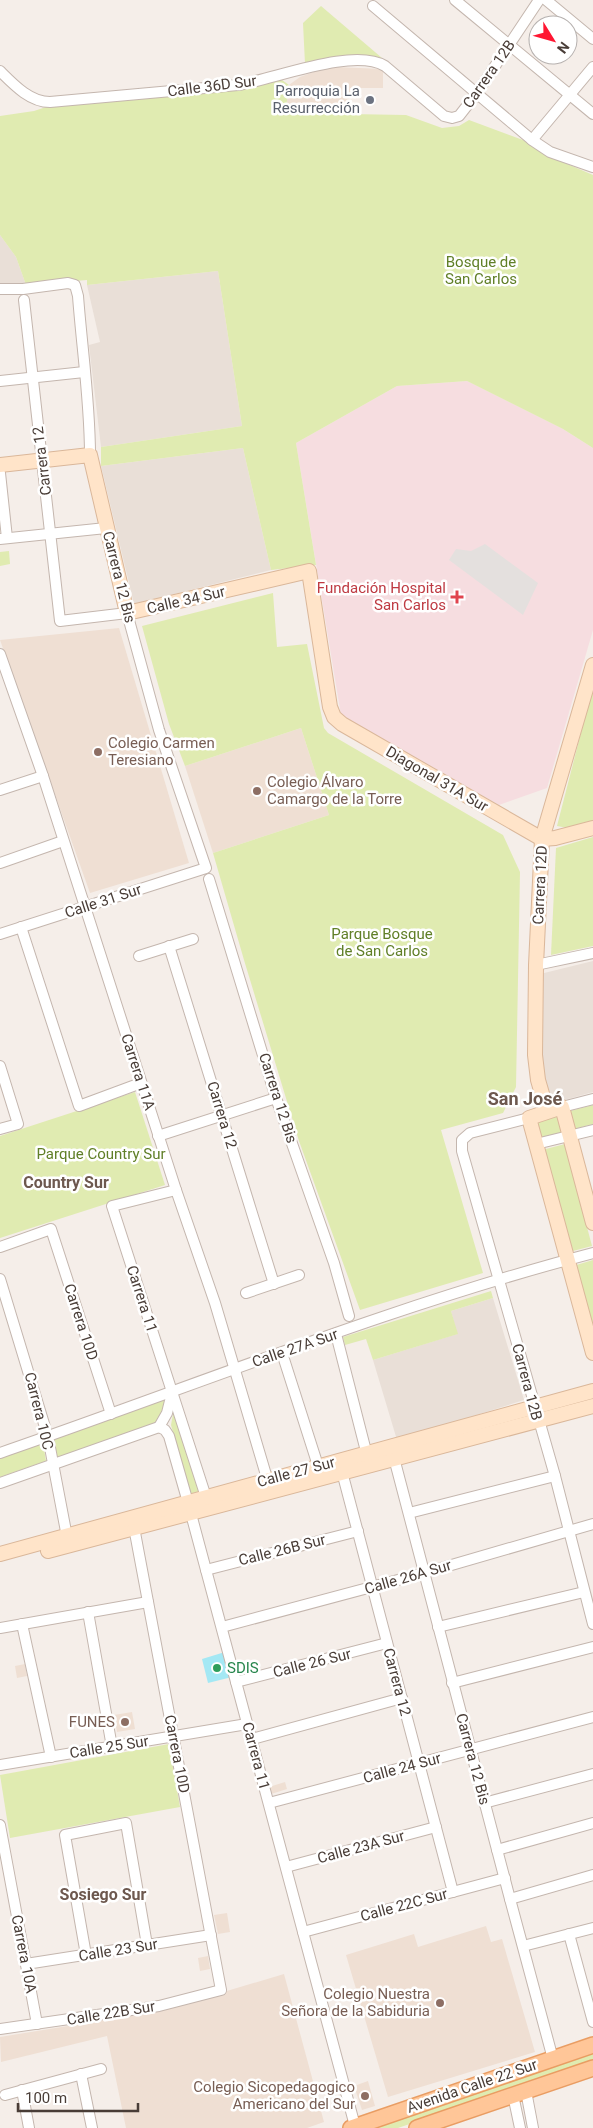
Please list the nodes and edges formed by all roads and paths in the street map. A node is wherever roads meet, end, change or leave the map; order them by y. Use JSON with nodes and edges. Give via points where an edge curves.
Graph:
{"nodes":[{"id":1,"x":455,"y":0,"type":"edge"},
{"id":2,"x":539,"y":0,"type":"edge"},
{"id":3,"x":546,"y":0,"type":"edge"},
{"id":4,"x":373,"y":6,"type":"dead end"},
{"id":5,"x":593,"y":39,"type":"edge"},
{"id":6,"x":510,"y":44,"type":"junction"},
{"id":7,"x":593,"y":67,"type":"edge"},
{"id":8,"x":0,"y":71,"type":"edge"},
{"id":9,"x":478,"y":93,"type":"junction"},
{"id":10,"x":570,"y":95,"type":"junction"},
{"id":11,"x":593,"y":114,"type":"edge"},
{"id":12,"x":452,"y":118,"type":"joint"},
{"id":13,"x":532,"y":140,"type":"junction"},
{"id":14,"x":593,"y":167,"type":"edge"},
{"id":15,"x":0,"y":289,"type":"edge"},
{"id":16,"x":24,"y":300,"type":"dead end"},
{"id":17,"x":84,"y":372,"type":"junction"},
{"id":18,"x":32,"y":378,"type":"junction"},
{"id":19,"x":0,"y":381,"type":"edge"},
{"id":20,"x":90,"y":455,"type":"junction"},
{"id":21,"x":42,"y":460,"type":"junction"},
{"id":22,"x":0,"y":465,"type":"edge"},
{"id":23,"x":0,"y":473,"type":"edge"},
{"id":24,"x":106,"y":528,"type":"junction"},
{"id":25,"x":51,"y":533,"type":"junction"},
{"id":26,"x":4,"y":538,"type":"edge"},
{"id":27,"x":127,"y":614,"type":"junction"},
{"id":28,"x":60,"y":621,"type":"joint"},
{"id":29,"x":0,"y":654,"type":"edge"},
{"id":30,"x":593,"y":664,"type":"edge"},
{"id":31,"x":334,"y":717,"type":"joint"},
{"id":32,"x":43,"y":776,"type":"junction"},
{"id":33,"x":0,"y":790,"type":"edge"},
{"id":34,"x":593,"y":828,"type":"edge"},
{"id":35,"x":542,"y":839,"type":"junction"},
{"id":36,"x":63,"y":841,"type":"junction"},
{"id":37,"x":0,"y":863,"type":"edge"},
{"id":38,"x":206,"y":868,"type":"joint"},
{"id":39,"x":209,"y":879,"type":"dead end"},
{"id":40,"x":85,"y":906,"type":"junction"},
{"id":41,"x":21,"y":927,"type":"junction"},
{"id":42,"x":0,"y":934,"type":"edge"},
{"id":43,"x":192,"y":939,"type":"dead end"},
{"id":44,"x":169,"y":946,"type":"junction"},
{"id":45,"x":593,"y":953,"type":"edge"},
{"id":46,"x":139,"y":956,"type":"dead end"},
{"id":47,"x":536,"y":965,"type":"junction"},
{"id":48,"x":0,"y":1066,"type":"edge"},
{"id":49,"x":142,"y":1083,"type":"junction"},
{"id":50,"x":276,"y":1098,"type":"junction"},
{"id":51,"x":593,"y":1099,"type":"edge"},
{"id":52,"x":562,"y":1107,"type":"junction"},
{"id":53,"x":547,"y":1111,"type":"junction"},
{"id":54,"x":222,"y":1115,"type":"junction"},
{"id":55,"x":529,"y":1118,"type":"junction"},
{"id":56,"x":0,"y":1129,"type":"edge"},
{"id":57,"x":593,"y":1130,"type":"edge"},
{"id":58,"x":158,"y":1136,"type":"junction"},
{"id":59,"x":569,"y":1136,"type":"junction"},
{"id":60,"x":536,"y":1144,"type":"junction"},
{"id":61,"x":176,"y":1190,"type":"junction"},
{"id":62,"x":593,"y":1223,"type":"edge"},
{"id":63,"x":0,"y":1247,"type":"edge"},
{"id":64,"x":593,"y":1253,"type":"edge"},
{"id":65,"x":567,"y":1260,"type":"junction"},
{"id":66,"x":299,"y":1275,"type":"dead end"},
{"id":67,"x":0,"y":1279,"type":"edge"},
{"id":68,"x":498,"y":1279,"type":"junction"},
{"id":69,"x":274,"y":1284,"type":"junction"},
{"id":70,"x":246,"y":1293,"type":"dead end"},
{"id":71,"x":349,"y":1316,"type":"dead end"},
{"id":72,"x":336,"y":1334,"type":"junction"},
{"id":73,"x":282,"y":1353,"type":"junction"},
{"id":74,"x":593,"y":1353,"type":"edge"},
{"id":75,"x":236,"y":1368,"type":"junction"},
{"id":76,"x":593,"y":1391,"type":"edge"},
{"id":77,"x":172,"y":1392,"type":"junction"},
{"id":78,"x":593,"y":1406,"type":"edge"},
{"id":79,"x":110,"y":1414,"type":"junction"},
{"id":80,"x":536,"y":1414,"type":"junction"},
{"id":81,"x":159,"y":1427,"type":"junction"},
{"id":82,"x":48,"y":1437,"type":"junction"},
{"id":83,"x":0,"y":1453,"type":"edge"},
{"id":84,"x":394,"y":1458,"type":"junction"},
{"id":85,"x":368,"y":1459,"type":"junction"},
{"id":86,"x":52,"y":1464,"type":"junction"},
{"id":87,"x":320,"y":1472,"type":"junction"},
{"id":88,"x":342,"y":1472,"type":"junction"},
{"id":89,"x":555,"y":1476,"type":"junction"},
{"id":90,"x":0,"y":1483,"type":"edge"},
{"id":91,"x":269,"y":1485,"type":"junction"},
{"id":92,"x":206,"y":1497,"type":"junction"},
{"id":93,"x":189,"y":1507,"type":"junction"},
{"id":94,"x":409,"y":1512,"type":"junction"},
{"id":95,"x":133,"y":1522,"type":"junction"},
{"id":96,"x":593,"y":1524,"type":"edge"},
{"id":97,"x":569,"y":1530,"type":"junction"},
{"id":98,"x":358,"y":1531,"type":"junction"},
{"id":99,"x":68,"y":1540,"type":"junction"},
{"id":100,"x":0,"y":1554,"type":"edge"},
{"id":101,"x":0,"y":1564,"type":"edge"},
{"id":102,"x":206,"y":1570,"type":"junction"},
{"id":103,"x":424,"y":1573,"type":"junction"},
{"id":104,"x":372,"y":1587,"type":"junction"},
{"id":105,"x":584,"y":1592,"type":"junction"},
{"id":106,"x":148,"y":1602,"type":"junction"},
{"id":107,"x":88,"y":1612,"type":"junction"},
{"id":108,"x":22,"y":1624,"type":"junction"},
{"id":109,"x":593,"y":1624,"type":"edge"},
{"id":110,"x":222,"y":1627,"type":"junction"},
{"id":111,"x":438,"y":1627,"type":"junction"},
{"id":112,"x":0,"y":1628,"type":"edge"},
{"id":113,"x":387,"y":1643,"type":"junction"},
{"id":114,"x":593,"y":1647,"type":"edge"},
{"id":115,"x":236,"y":1682,"type":"junction"},
{"id":116,"x":452,"y":1683,"type":"junction"},
{"id":117,"x":402,"y":1698,"type":"junction"},
{"id":118,"x":593,"y":1717,"type":"edge"},
{"id":119,"x":248,"y":1724,"type":"junction"},
{"id":120,"x":173,"y":1736,"type":"junction"},
{"id":121,"x":252,"y":1739,"type":"junction"},
{"id":122,"x":112,"y":1747,"type":"junction"},
{"id":123,"x":470,"y":1750,"type":"junction"},
{"id":124,"x":50,"y":1757,"type":"junction"},
{"id":125,"x":419,"y":1763,"type":"junction"},
{"id":126,"x":0,"y":1766,"type":"edge"},
{"id":127,"x":593,"y":1774,"type":"edge"},
{"id":128,"x":269,"y":1803,"type":"junction"},
{"id":129,"x":484,"y":1803,"type":"junction"},
{"id":130,"x":593,"y":1823,"type":"edge"},
{"id":131,"x":0,"y":1825,"type":"edge"},
{"id":132,"x":436,"y":1827,"type":"junction"},
{"id":133,"x":497,"y":1850,"type":"junction"},
{"id":134,"x":286,"y":1868,"type":"junction"},
{"id":135,"x":593,"y":1875,"type":"edge"},
{"id":136,"x":505,"y":1878,"type":"junction"},
{"id":137,"x":453,"y":1892,"type":"junction"},
{"id":138,"x":510,"y":1899,"type":"junction"},
{"id":139,"x":593,"y":1928,"type":"edge"},
{"id":140,"x":303,"y":1932,"type":"junction"},
{"id":141,"x":569,"y":1934,"type":"junction"},
{"id":142,"x":211,"y":1935,"type":"junction"},
{"id":143,"x":147,"y":1945,"type":"junction"},
{"id":144,"x":523,"y":1946,"type":"junction"},
{"id":145,"x":86,"y":1955,"type":"junction"},
{"id":146,"x":26,"y":1964,"type":"junction"},
{"id":147,"x":221,"y":1990,"type":"joint"},
{"id":148,"x":593,"y":2022,"type":"edge"},
{"id":149,"x":37,"y":2024,"type":"junction"},
{"id":150,"x":0,"y":2029,"type":"edge"},
{"id":151,"x":593,"y":2045,"type":"edge"},
{"id":152,"x":554,"y":2058,"type":"junction"},
{"id":153,"x":593,"y":2068,"type":"edge"},
{"id":154,"x":101,"y":2069,"type":"dead end"},
{"id":155,"x":81,"y":2074,"type":"junction"},
{"id":156,"x":22,"y":2090,"type":"junction"},
{"id":157,"x":520,"y":2093,"type":"junction"},
{"id":158,"x":5,"y":2095,"type":"dead end"},
{"id":159,"x":353,"y":2127,"type":"edge"},
{"id":160,"x":29,"y":2128,"type":"edge"},
{"id":161,"x":92,"y":2128,"type":"edge"},
{"id":162,"x":417,"y":2128,"type":"edge"},
{"id":163,"x":520,"y":2128,"type":"edge"},
{"id":164,"x":533,"y":2128,"type":"edge"}],
"edges":[{"from":1,"to":6,"type":"street"},
{"from":2,"to":6,"type":"street","name":"Carrera 12B"},
{"from":3,"to":5,"type":"street"},
{"from":4,"to":9,"type":"street"},
{"from":6,"to":9,"type":"street","name":"Carrera 12B"},
{"from":6,"to":10,"type":"street"},
{"from":7,"to":10,"type":"street"},
{"from":8,"to":12,"type":"street","name":"Calle 36D Sur","via":[[21,90],[42,102],[238,85],[333,61],[380,63],[444,116]]},
{"from":9,"to":12,"type":"street","name":"Carrera 12B","via":[[459,116]]},
{"from":9,"to":13,"type":"street"},
{"from":10,"to":11,"type":"street"},
{"from":10,"to":13,"type":"street"},
{"from":13,"to":14,"type":"street","via":[[550,152]]},
{"from":15,"to":17,"type":"street","name":"Carrera 12 Bis","via":[[75,284]]},
{"from":16,"to":18,"type":"street","name":"Carrera 12"},
{"from":17,"to":18,"type":"street"},
{"from":17,"to":20,"type":"street","name":"Carrera 12 Bis"},
{"from":18,"to":19,"type":"street"},
{"from":18,"to":21,"type":"street","name":"Carrera 12"},
{"from":20,"to":21,"type":"street"},
{"from":20,"to":24,"type":"street","name":"Carrera 12 Bis"},
{"from":21,"to":22,"type":"street"},
{"from":21,"to":25,"type":"street","name":"Carrera 12"},
{"from":23,"to":26,"type":"street"},
{"from":24,"to":25,"type":"street"},
{"from":24,"to":27,"type":"street","name":"Carrera 12 Bis"},
{"from":25,"to":26,"type":"street"},
{"from":25,"to":28,"type":"street","name":"Carrera 12"},
{"from":27,"to":28,"type":"street","name":"Calle 34 Sur"},
{"from":27,"to":31,"type":"street","name":"Calle 34 Sur","via":[[309,571]]},
{"from":27,"to":38,"type":"street","name":"Carrera 12 Bis","via":[[159,730]]},
{"from":29,"to":32,"type":"street","name":"Carrera 11A"},
{"from":30,"to":35,"type":"street","name":"Carrera 12D"},
{"from":31,"to":35,"type":"street","name":"Diagonal 31A Sur"},
{"from":32,"to":33,"type":"street"},
{"from":32,"to":36,"type":"street","name":"Carrera 11A"},
{"from":34,"to":35,"type":"street"},
{"from":35,"to":47,"type":"street","name":"Carrera 12D"},
{"from":36,"to":37,"type":"street"},
{"from":36,"to":40,"type":"street","name":"Carrera 11A"},
{"from":38,"to":40,"type":"street","name":"Calle 31 Sur"},
{"from":39,"to":50,"type":"street","name":"Carrera 12 Bis"},
{"from":40,"to":41,"type":"street","name":"Calle 31 Sur"},
{"from":40,"to":49,"type":"street","name":"Carrera 11A"},
{"from":41,"to":42,"type":"street","name":"Calle 31 Sur"},
{"from":41,"to":49,"type":"street","via":[[79,1106]]},
{"from":43,"to":44,"type":"street"},
{"from":44,"to":46,"type":"street"},
{"from":44,"to":54,"type":"street","name":"Carrera 12"},
{"from":45,"to":47,"type":"street"},
{"from":47,"to":53,"type":"street","name":"Carrera 12D","via":[[535,1055]]},
{"from":48,"to":56,"type":"street","via":[[18,1124]]},
{"from":49,"to":58,"type":"street","name":"Carrera 11A"},
{"from":50,"to":54,"type":"street"},
{"from":50,"to":71,"type":"street","name":"Carrera 12 Bis","via":[[334,1263]]},
{"from":51,"to":52,"type":"street"},
{"from":52,"to":53,"type":"street"},
{"from":52,"to":59,"type":"street"},
{"from":53,"to":55,"type":"street"},
{"from":54,"to":58,"type":"street"},
{"from":54,"to":69,"type":"street","name":"Carrera 12"},
{"from":55,"to":60,"type":"street"},
{"from":55,"to":68,"type":"street","name":"Carrera 12B","via":[[470,1133],[462,1140],[462,1151]]},
{"from":57,"to":59,"type":"street"},
{"from":58,"to":61,"type":"street","name":"Carrera 11A"},
{"from":59,"to":60,"type":"street"},
{"from":59,"to":62,"type":"street"},
{"from":60,"to":65,"type":"street"},
{"from":61,"to":75,"type":"street","name":"Carrera 11A"},
{"from":61,"to":77,"type":"street","name":"Carrera 11","via":[[112,1206]]},
{"from":63,"to":79,"type":"street","name":"Carrera 10D","via":[[51,1229]]},
{"from":64,"to":65,"type":"street","name":"Calle 27A Sur"},
{"from":65,"to":68,"type":"street","name":"Calle 27A Sur"},
{"from":65,"to":74,"type":"street"},
{"from":66,"to":69,"type":"street"},
{"from":67,"to":82,"type":"street","name":"Carrera 10C"},
{"from":68,"to":72,"type":"street","name":"Calle 27A Sur"},
{"from":68,"to":80,"type":"street","name":"Carrera 12B"},
{"from":69,"to":70,"type":"street"},
{"from":72,"to":73,"type":"street","name":"Calle 27A Sur"},
{"from":72,"to":85,"type":"street"},
{"from":73,"to":75,"type":"street","name":"Calle 27A Sur"},
{"from":73,"to":87,"type":"street"},
{"from":75,"to":77,"type":"street","name":"Calle 27A Sur"},
{"from":75,"to":91,"type":"street","name":"Carrera 11A"},
{"from":76,"to":80,"type":"street","name":"Calle 27 Sur"},
{"from":77,"to":79,"type":"street","name":"Calle 27A Sur"},
{"from":77,"to":81,"type":"street","via":[[167,1413]]},
{"from":77,"to":92,"type":"street","name":"Carrera 11"},
{"from":78,"to":80,"type":"street","name":"Calle 27 Sur"},
{"from":79,"to":82,"type":"street","name":"Calle 27A Sur"},
{"from":80,"to":84,"type":"street","name":"Calle 27 Sur"},
{"from":80,"to":85,"type":"street","name":"Calle 27 Sur"},
{"from":80,"to":89,"type":"street","name":"Carrera 12B"},
{"from":81,"to":86,"type":"street"},
{"from":81,"to":93,"type":"street","name":"Carrera 11","via":[[169,1436]]},
{"from":82,"to":83,"type":"street","name":"Calle 27A Sur"},
{"from":82,"to":86,"type":"street","name":"Carrera 10C"},
{"from":84,"to":85,"type":"street","name":"Calle 27 Sur"},
{"from":84,"to":94,"type":"street","name":"Carrera 12 Bis"},
{"from":85,"to":87,"type":"street","name":"Calle 27 Sur"},
{"from":85,"to":88,"type":"street","name":"Calle 27 Sur"},
{"from":86,"to":90,"type":"street"},
{"from":86,"to":99,"type":"street","name":"Carrera 10C"},
{"from":87,"to":88,"type":"street","name":"Calle 27 Sur"},
{"from":87,"to":91,"type":"street","name":"Calle 27 Sur"},
{"from":88,"to":98,"type":"street","name":"Carrera 12"},
{"from":89,"to":94,"type":"street"},
{"from":89,"to":97,"type":"street","name":"Carrera 12B"},
{"from":91,"to":92,"type":"street","name":"Calle 27 Sur"},
{"from":91,"to":93,"type":"street","name":"Calle 27 Sur"},
{"from":92,"to":93,"type":"street","name":"Calle 27 Sur"},
{"from":93,"to":95,"type":"street","name":"Calle 27 Sur"},
{"from":93,"to":102,"type":"street","name":"Carrera 11"},
{"from":94,"to":103,"type":"street","name":"Carrera 12 Bis"},
{"from":95,"to":99,"type":"street","name":"Calle 27 Sur"},
{"from":95,"to":106,"type":"street","name":"Carrera 10D"},
{"from":96,"to":97,"type":"street","name":"Calle 26A Sur"},
{"from":97,"to":103,"type":"street","name":"Calle 26A Sur"},
{"from":97,"to":105,"type":"street","name":"Carrera 12B"},
{"from":98,"to":102,"type":"street","name":"Calle 26B Sur"},
{"from":98,"to":104,"type":"street","name":"Carrera 12"},
{"from":99,"to":100,"type":"street","name":"Calle 27 Sur"},
{"from":99,"to":101,"type":"street","name":"Calle 27 Sur"},
{"from":102,"to":110,"type":"street","name":"Carrera 11"},
{"from":103,"to":104,"type":"street","name":"Calle 26A Sur"},
{"from":103,"to":111,"type":"street","name":"Carrera 12 Bis"},
{"from":104,"to":110,"type":"street","name":"Calle 26A Sur"},
{"from":104,"to":113,"type":"street","name":"Carrera 12"},
{"from":105,"to":109,"type":"street","name":"Carrera 12B"},
{"from":105,"to":111,"type":"street"},
{"from":106,"to":107,"type":"street"},
{"from":106,"to":120,"type":"street","name":"Carrera 10D"},
{"from":107,"to":108,"type":"street"},
{"from":107,"to":122,"type":"street"},
{"from":108,"to":112,"type":"street"},
{"from":108,"to":124,"type":"street"},
{"from":110,"to":115,"type":"street","name":"Carrera 11"},
{"from":111,"to":116,"type":"street","name":"Carrera 12 Bis"},
{"from":113,"to":115,"type":"street","name":"Calle 26 Sur"},
{"from":113,"to":117,"type":"street","name":"Carrera 12"},
{"from":114,"to":116,"type":"street"},
{"from":115,"to":119,"type":"street","name":"Carrera 11"},
{"from":116,"to":123,"type":"street","name":"Carrera 12 Bis"},
{"from":117,"to":121,"type":"street"},
{"from":117,"to":125,"type":"street","name":"Carrera 12"},
{"from":118,"to":123,"type":"street","name":"Calle 24 Sur"},
{"from":119,"to":120,"type":"street","name":"Calle 25 Sur"},
{"from":119,"to":121,"type":"street","name":"Carrera 11"},
{"from":120,"to":122,"type":"street","name":"Calle 25 Sur"},
{"from":120,"to":142,"type":"street","name":"Carrera 10D"},
{"from":121,"to":128,"type":"street","name":"Carrera 11"},
{"from":122,"to":124,"type":"street","name":"Calle 25 Sur"},
{"from":123,"to":125,"type":"street","name":"Calle 24 Sur"},
{"from":123,"to":129,"type":"street","name":"Carrera 12 Bis"},
{"from":124,"to":126,"type":"street","name":"Calle 25 Sur"},
{"from":125,"to":128,"type":"street","name":"Calle 24 Sur"},
{"from":125,"to":132,"type":"street","name":"Carrera 12"},
{"from":127,"to":129,"type":"street"},
{"from":128,"to":134,"type":"street","name":"Carrera 11"},
{"from":129,"to":133,"type":"street","name":"Carrera 12 Bis"},
{"from":130,"to":133,"type":"street"},
{"from":131,"to":146,"type":"street","name":"Carrera 10A"},
{"from":132,"to":134,"type":"street","name":"Calle 23A Sur"},
{"from":132,"to":137,"type":"street","name":"Carrera 12"},
{"from":133,"to":136,"type":"street","name":"Carrera 12 Bis"},
{"from":134,"to":140,"type":"street","name":"Carrera 11"},
{"from":135,"to":138,"type":"street"},
{"from":136,"to":137,"type":"street","name":"Calle 22C Sur"},
{"from":136,"to":138,"type":"street","name":"Carrera 12 Bis"},
{"from":137,"to":140,"type":"street","name":"Calle 22C Sur"},
{"from":138,"to":144,"type":"street","name":"Carrera 12 Bis"},
{"from":139,"to":141,"type":"street"},
{"from":140,"to":159,"type":"street","name":"Carrera 11"},
{"from":141,"to":144,"type":"street"},
{"from":141,"to":148,"type":"street"},
{"from":142,"to":143,"type":"street","name":"Calle 23 Sur"},
{"from":142,"to":147,"type":"street","name":"Carrera 10D"},
{"from":143,"to":145,"type":"street","name":"Calle 23 Sur"},
{"from":143,"to":145,"type":"street","via":[[126,1823],[65,1835]]},
{"from":144,"to":152,"type":"street","name":"Carrera 12 Bis"},
{"from":145,"to":146,"type":"street","name":"Calle 23 Sur"},
{"from":146,"to":149,"type":"street","name":"Carrera 10A"},
{"from":147,"to":149,"type":"street","name":"Calle 22B Sur","via":[[159,2006]]},
{"from":149,"to":150,"type":"street","name":"Calle 22B Sur"},
{"from":151,"to":152,"type":"main road","name":"Avenida Calle 22 Sur"},
{"from":152,"to":159,"type":"main road","name":"Avenida Calle 22 Sur"},
{"from":153,"to":157,"type":"main road","name":"Avenida Calle 22 Sur"},
{"from":154,"to":155,"type":"street"},
{"from":155,"to":156,"type":"street"},
{"from":155,"to":161,"type":"street"},
{"from":156,"to":158,"type":"street"},
{"from":156,"to":160,"type":"street"},
{"from":157,"to":162,"type":"main road","name":"Avenida Calle 22 Sur"},
{"from":157,"to":163,"type":"street"},
{"from":157,"to":164,"type":"street"}]}
